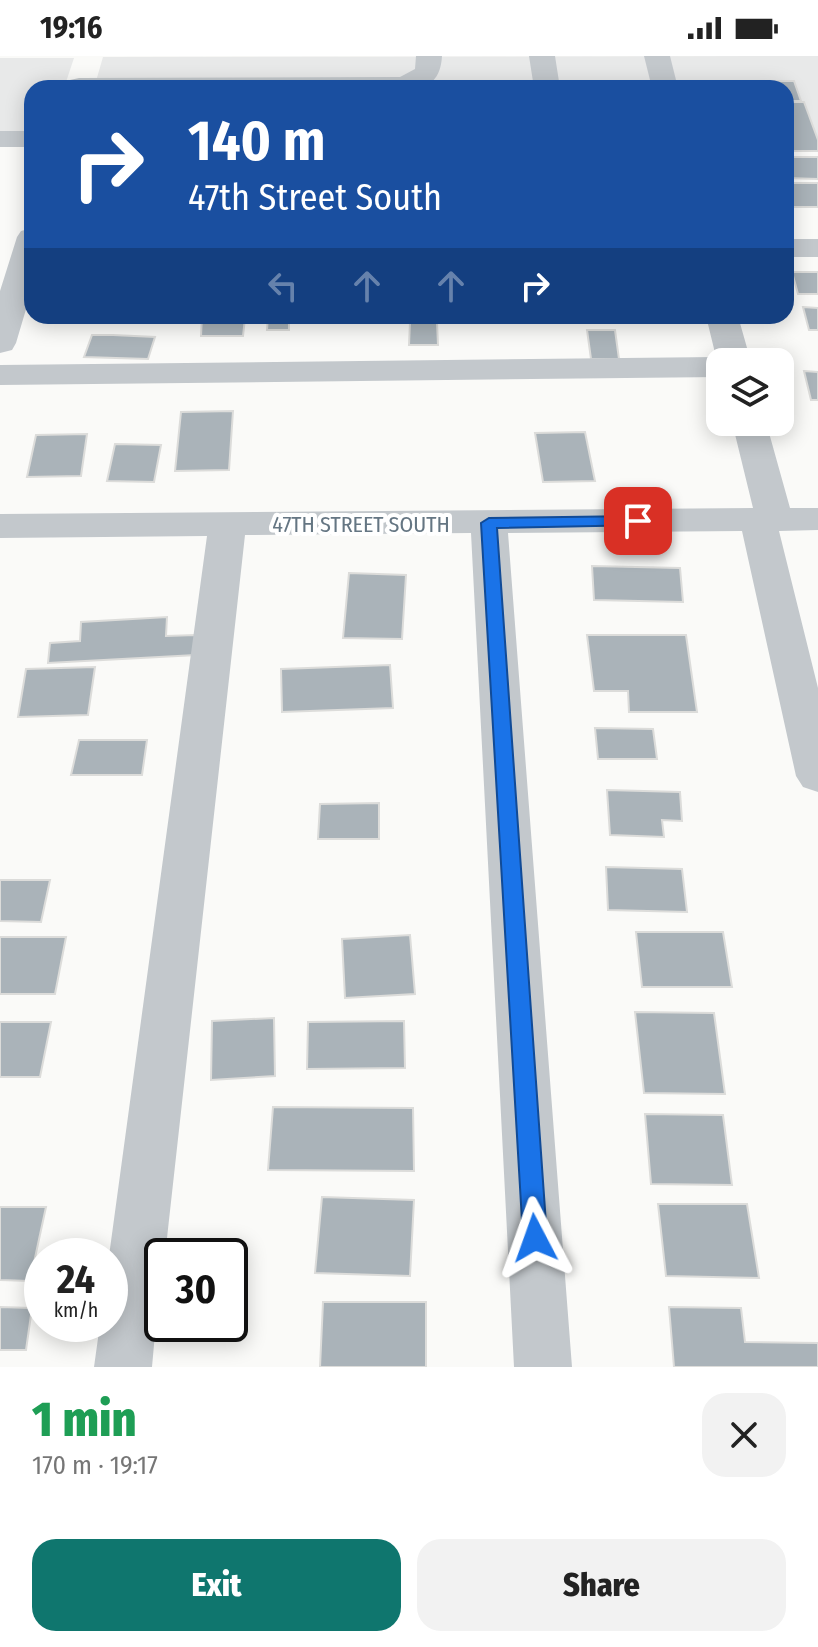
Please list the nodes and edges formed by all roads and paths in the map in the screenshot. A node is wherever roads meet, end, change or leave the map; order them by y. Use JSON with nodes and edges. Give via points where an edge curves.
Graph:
{"nodes":[{"id":1,"x":89,"y":56,"type":"edge"},
{"id":2,"x":238,"y":56,"type":"edge"},
{"id":3,"x":429,"y":56,"type":"edge"},
{"id":4,"x":542,"y":56,"type":"edge"},
{"id":5,"x":657,"y":56,"type":"edge"},
{"id":6,"x":81,"y":80,"type":"edge"},
{"id":7,"x":236,"y":80,"type":"edge"},
{"id":8,"x":418,"y":80,"type":"edge"},
{"id":9,"x":546,"y":80,"type":"edge"},
{"id":10,"x":663,"y":80,"type":"edge"},
{"id":11,"x":0,"y":139,"type":"edge"},
{"id":12,"x":24,"y":139,"type":"edge"},
{"id":13,"x":794,"y":248,"type":"edge"},
{"id":14,"x":818,"y":248,"type":"edge"},
{"id":15,"x":24,"y":267,"type":"edge"},
{"id":16,"x":724,"y":324,"type":"edge"},
{"id":17,"x":0,"y":343,"type":"edge"},
{"id":18,"x":730,"y":348,"type":"edge"},
{"id":19,"x":706,"y":367,"type":"edge"},
{"id":20,"x":0,"y":375,"type":"edge"},
{"id":21,"x":751,"y":436,"type":"edge"},
{"id":22,"x":766,"y":519,"type":"junction"},
{"id":23,"x":818,"y":519,"type":"edge"},
{"id":24,"x":489,"y":523,"type":"junction"},
{"id":25,"x":227,"y":525,"type":"junction"},
{"id":26,"x":0,"y":526,"type":"edge"},
{"id":27,"x":818,"y":776,"type":"edge"},
{"id":28,"x":123,"y":1367,"type":"edge"},
{"id":29,"x":543,"y":1367,"type":"edge"}],
"edges":[{"from":1,"to":6,"type":"street"},
{"from":2,"to":7,"type":"street"},
{"from":3,"to":8,"type":"street","via":[[428,71]]},
{"from":4,"to":9,"type":"street"},
{"from":5,"to":10,"type":"street"},
{"from":11,"to":12,"type":"street"},
{"from":13,"to":14,"type":"street"},
{"from":15,"to":17,"type":"street"},
{"from":16,"to":18,"type":"street"},
{"from":19,"to":20,"type":"street"},
{"from":21,"to":22,"type":"street"},
{"from":22,"to":23,"type":"street","name":"47TH STREET SOUTH"},
{"from":22,"to":24,"type":"street","name":"47TH STREET SOUTH"},
{"from":22,"to":27,"type":"street"},
{"from":24,"to":25,"type":"street","name":"47TH STREET SOUTH"},
{"from":24,"to":29,"type":"street"},
{"from":25,"to":26,"type":"street","name":"47TH STREET SOUTH"},
{"from":25,"to":28,"type":"street"}]}
